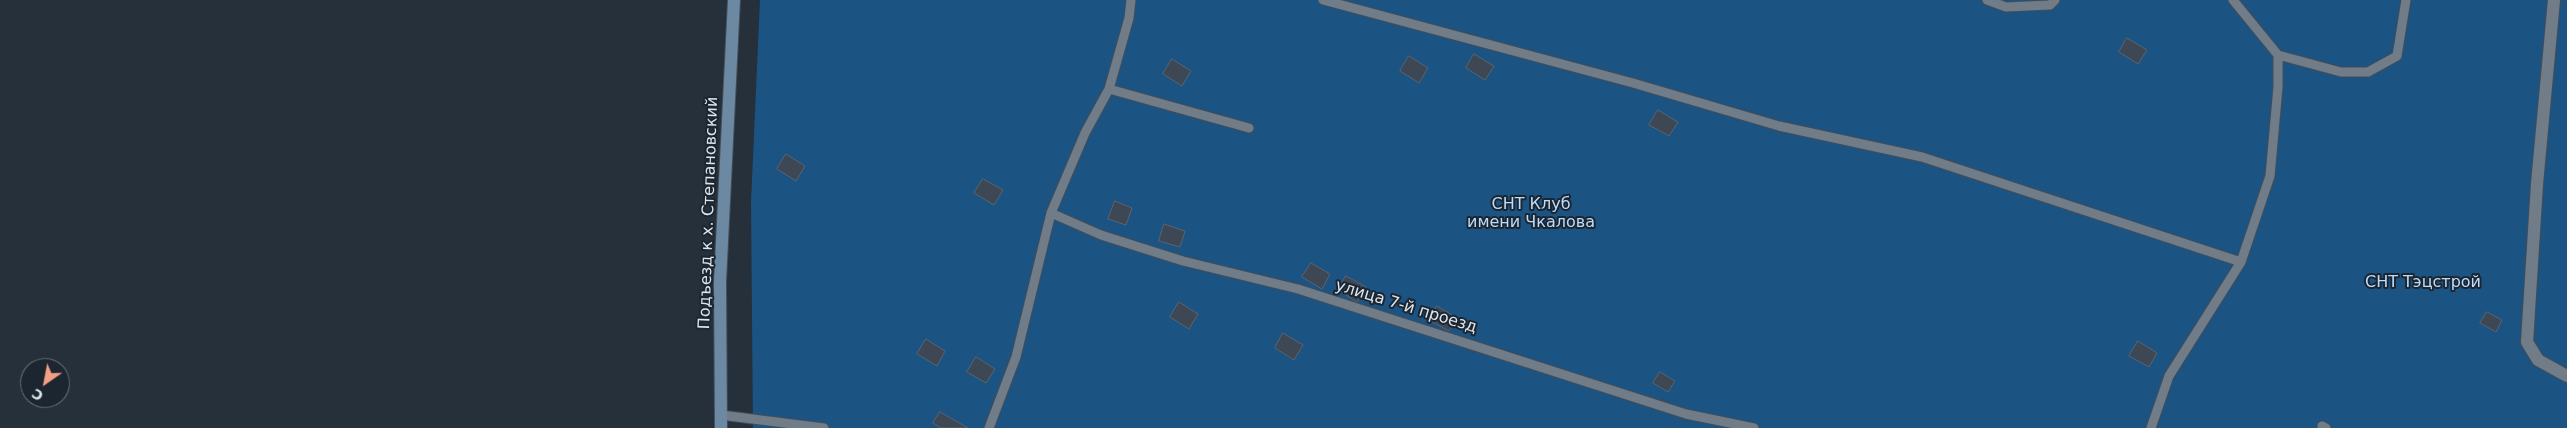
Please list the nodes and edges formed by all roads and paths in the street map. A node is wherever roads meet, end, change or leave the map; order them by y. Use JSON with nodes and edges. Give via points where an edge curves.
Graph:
{"nodes":[{"id":1,"x":734,"y":0,"type":"edge"},
{"id":2,"x":1132,"y":0,"type":"edge"},
{"id":3,"x":1324,"y":0,"type":"edge"},
{"id":4,"x":1987,"y":0,"type":"edge"},
{"id":5,"x":2055,"y":0,"type":"edge"},
{"id":6,"x":2234,"y":0,"type":"edge"},
{"id":7,"x":2406,"y":0,"type":"edge"},
{"id":8,"x":2554,"y":0,"type":"edge"},
{"id":9,"x":2278,"y":56,"type":"junction"},
{"id":10,"x":1109,"y":89,"type":"junction"},
{"id":11,"x":1249,"y":128,"type":"dead end"},
{"id":12,"x":1051,"y":213,"type":"junction"},
{"id":13,"x":2241,"y":262,"type":"junction"},
{"id":14,"x":2567,"y":376,"type":"edge"},
{"id":15,"x":721,"y":414,"type":"junction"},
{"id":16,"x":721,"y":428,"type":"edge"},
{"id":17,"x":824,"y":428,"type":"edge"},
{"id":18,"x":989,"y":428,"type":"edge"},
{"id":19,"x":1754,"y":428,"type":"edge"},
{"id":20,"x":2151,"y":428,"type":"edge"}],
"edges":[{"from":1,"to":15,"type":"street","name":"Подъезд к х. Степановский","via":[[720,282]]},
{"from":2,"to":10,"type":"lane"},
{"from":3,"to":13,"type":"lane","via":[[1633,82],[1779,126],[1922,157]]},
{"from":4,"to":5,"type":"lane","via":[[2006,7],[2050,5]]},
{"from":6,"to":9,"type":"lane"},
{"from":7,"to":9,"type":"lane","via":[[2397,56],[2368,72],[2341,72]]},
{"from":8,"to":14,"type":"street","via":[[2527,342],[2538,360]]},
{"from":9,"to":13,"type":"lane","via":[[2270,176]]},
{"from":10,"to":11,"type":"lane"},
{"from":10,"to":12,"type":"lane","via":[[1085,133]]},
{"from":12,"to":18,"type":"lane","via":[[1016,357]]},
{"from":12,"to":19,"type":"lane","name":"улица 7-й проезд","via":[[1101,235],[1183,261],[1298,289],[1686,414]]},
{"from":13,"to":20,"type":"lane","via":[[2169,376]]},
{"from":15,"to":16,"type":"street","name":"Подъезд к х. Степановский"},
{"from":15,"to":17,"type":"lane"}]}
